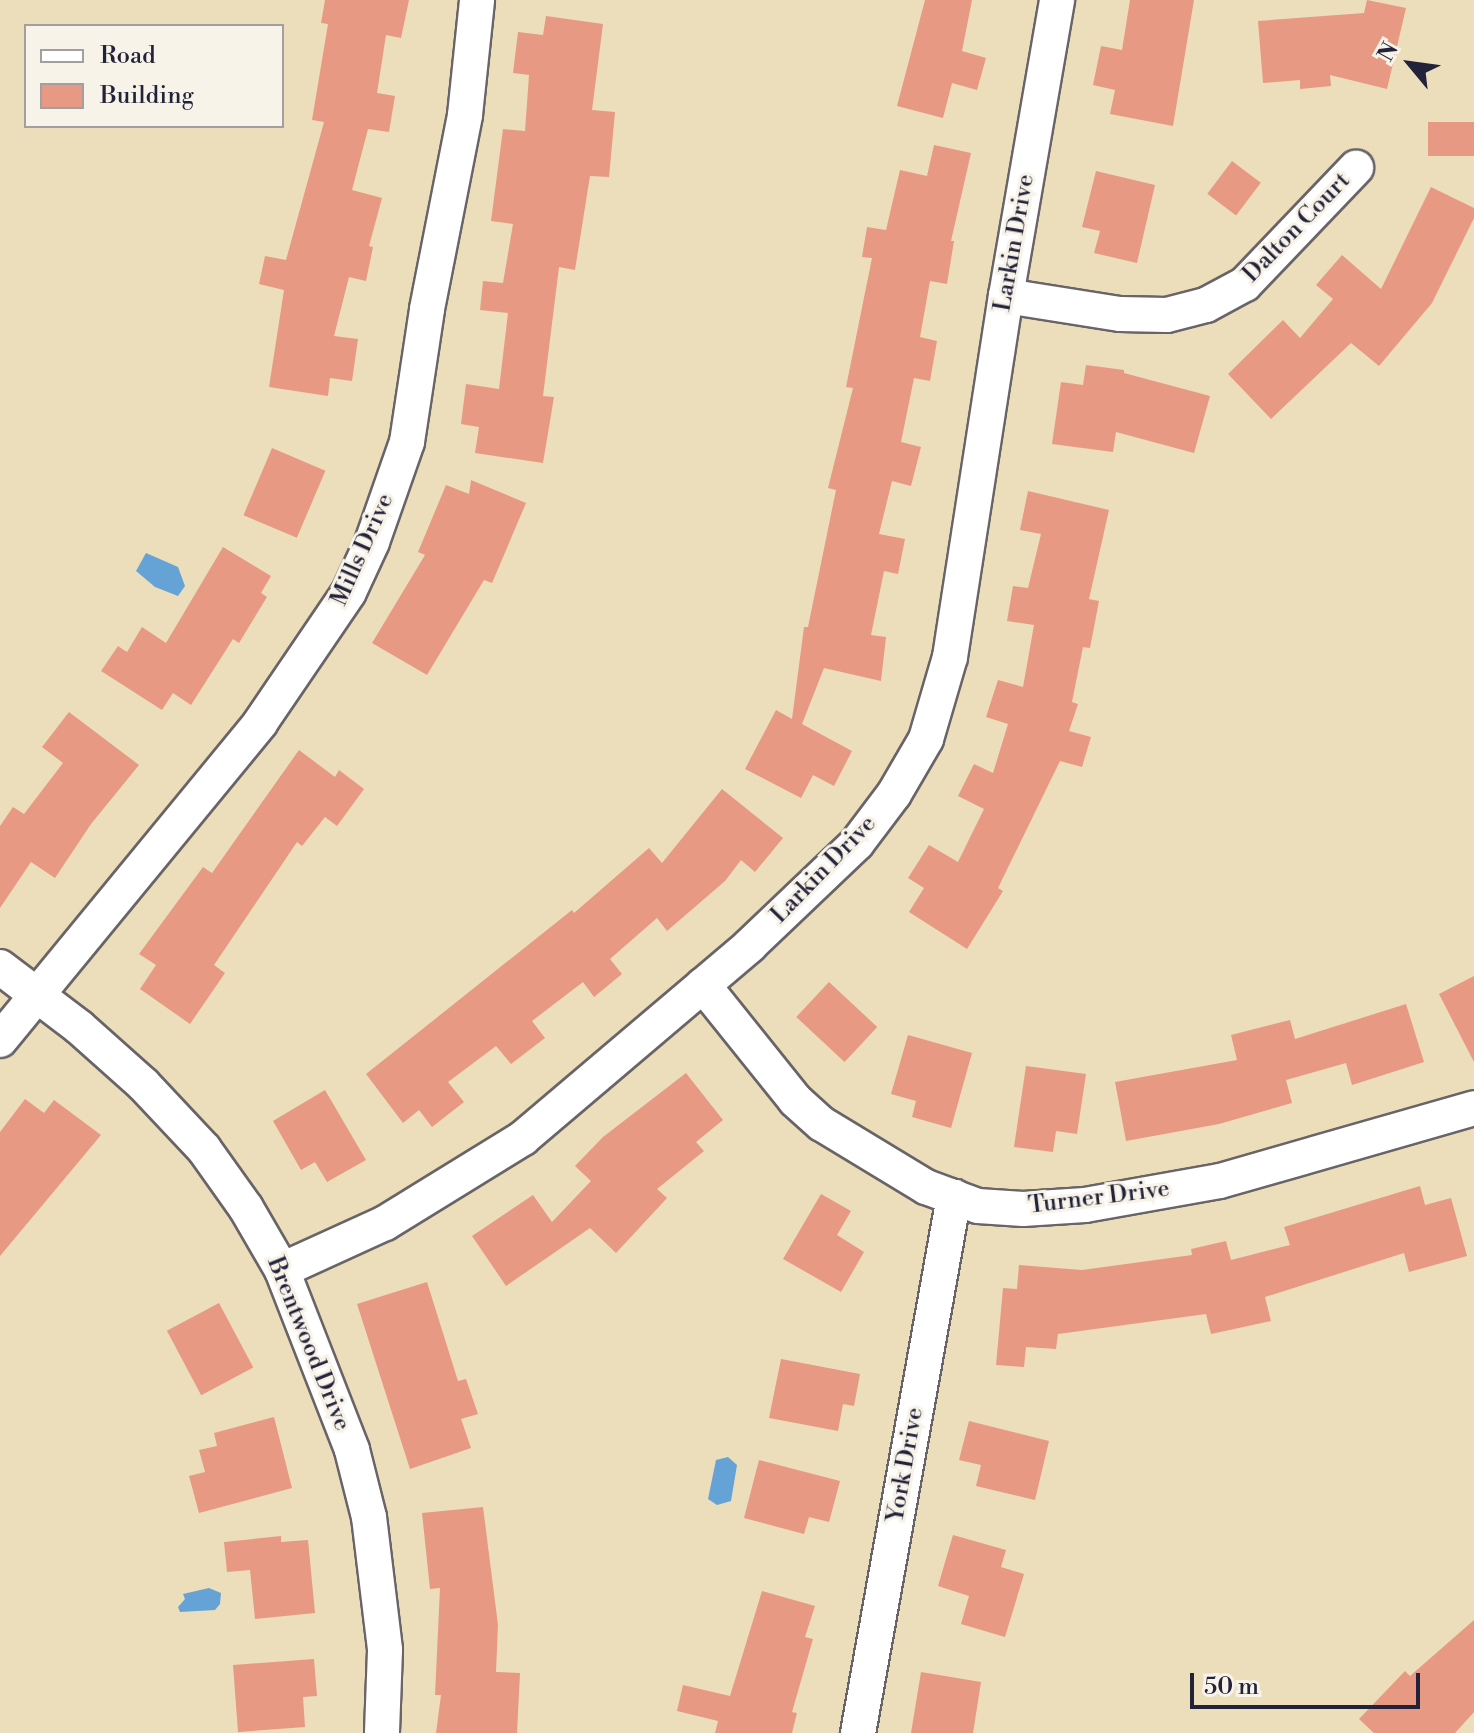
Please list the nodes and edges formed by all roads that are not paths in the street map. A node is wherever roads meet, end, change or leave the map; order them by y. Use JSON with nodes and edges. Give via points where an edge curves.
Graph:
{"nodes":[{"id":1,"x":477,"y":0,"type":"edge"},
{"id":2,"x":1057,"y":0,"type":"edge"},
{"id":3,"x":1356,"y":168,"type":"dead end"},
{"id":4,"x":1006,"y":296,"type":"junction"},
{"id":5,"x":0,"y":967,"type":"edge"},
{"id":6,"x":703,"y":985,"type":"junction"},
{"id":7,"x":35,"y":995,"type":"junction"},
{"id":8,"x":0,"y":1040,"type":"edge"},
{"id":9,"x":1474,"y":1108,"type":"edge"},
{"id":10,"x":954,"y":1197,"type":"junction"},
{"id":11,"x":282,"y":1270,"type":"junction"},
{"id":12,"x":382,"y":1733,"type":"edge"},
{"id":13,"x":858,"y":1733,"type":"edge"}],
"edges":[{"from":1,"to":7,"type":"street","name":"Mills Drive","via":[[465,115],[407,442],[372,542],[349,592],[260,723]]},
{"from":2,"to":4,"type":"street","name":"Larkin Drive"},
{"from":3,"to":4,"type":"street","name":"Dalton Court","via":[[1245,284],[1206,305],[1167,315],[1120,314]]},
{"from":4,"to":6,"type":"street","name":"Larkin Drive","via":[[950,657],[926,739],[857,843]]},
{"from":5,"to":7,"type":"street","name":"Brentwood Drive"},
{"from":6,"to":10,"type":"street","name":"Turner Drive","via":[[795,1100],[822,1124],[926,1187]]},
{"from":6,"to":11,"type":"street","name":"Larkin Drive","via":[[523,1138],[385,1223]]},
{"from":7,"to":8,"type":"street","name":"Mills Drive"},
{"from":7,"to":11,"type":"street","name":"Brentwood Drive","via":[[143,1084],[204,1149]]},
{"from":9,"to":10,"type":"street","name":"Turner Drive","via":[[1220,1181],[1085,1205],[1023,1209],[978,1206]]},
{"from":10,"to":13,"type":"street","name":"York Drive"},
{"from":11,"to":12,"type":"street","name":"Brentwood Drive","via":[[352,1450],[369,1517],[385,1650]]}]}
